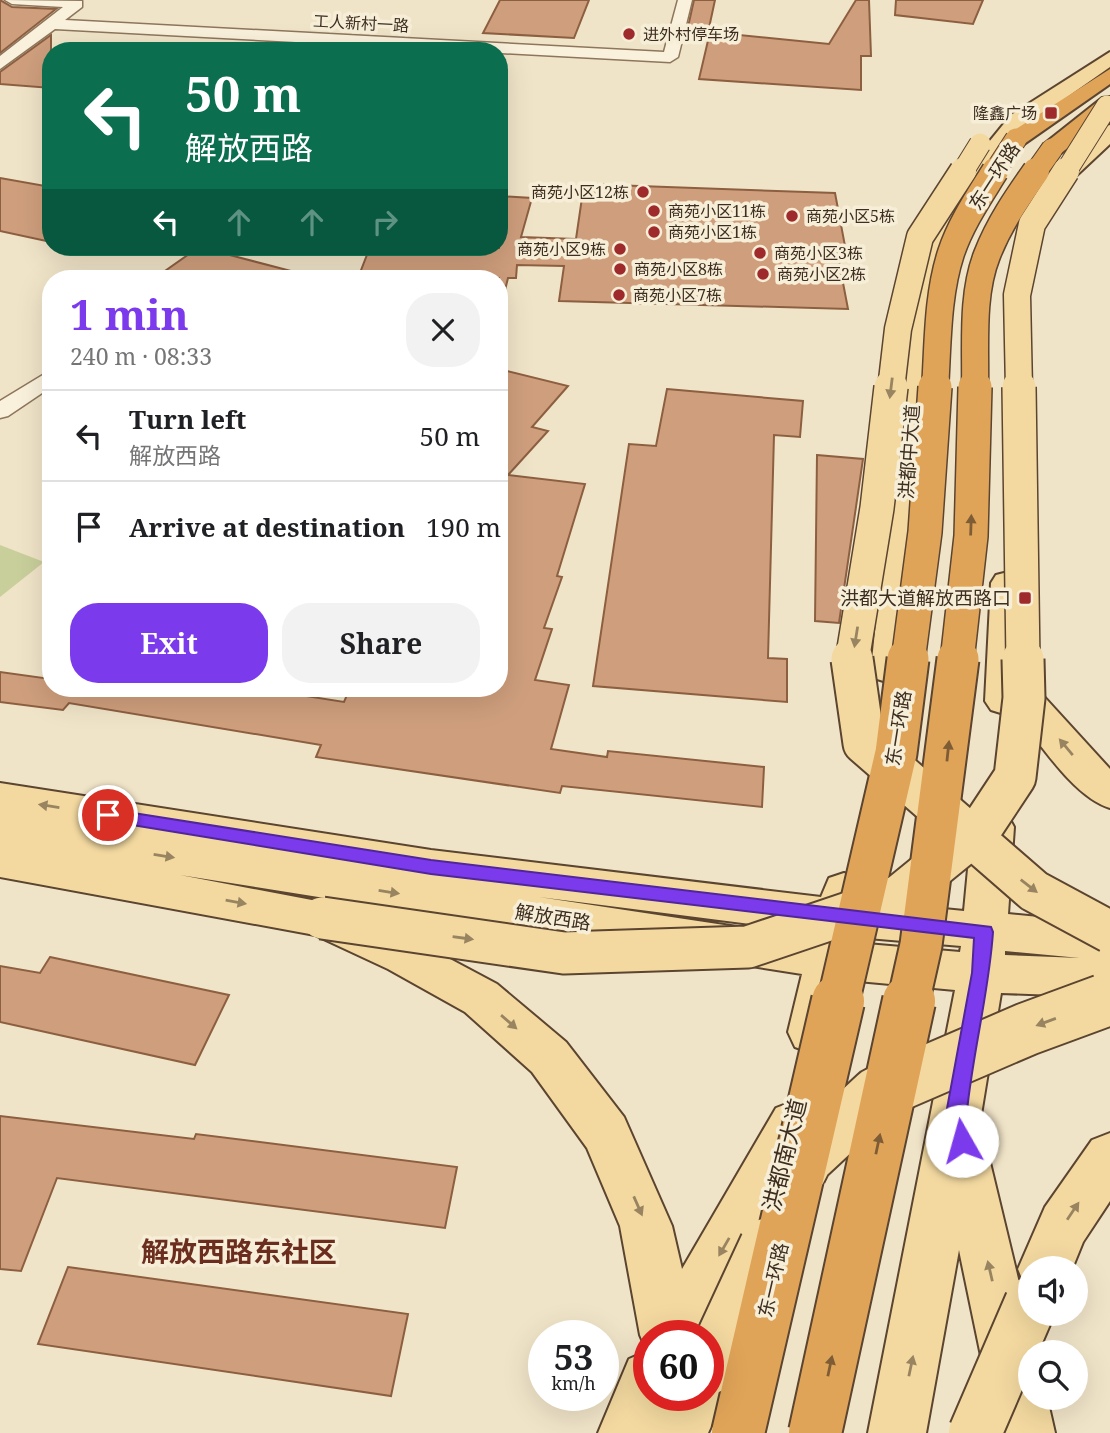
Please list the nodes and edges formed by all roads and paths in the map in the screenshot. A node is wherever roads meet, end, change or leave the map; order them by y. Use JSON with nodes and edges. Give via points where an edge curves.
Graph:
{"nodes":[{"id":1,"x":12,"y":0,"type":"edge"},
{"id":2,"x":685,"y":0,"type":"edge"},
{"id":3,"x":51,"y":24,"type":"junction"},
{"id":4,"x":389,"y":42,"type":"edge"},
{"id":5,"x":508,"y":48,"type":"edge"},
{"id":6,"x":1110,"y":49,"type":"edge"},
{"id":7,"x":1110,"y":58,"type":"edge"},
{"id":8,"x":0,"y":64,"type":"edge"},
{"id":9,"x":1109,"y":104,"type":"edge"},
{"id":10,"x":42,"y":368,"type":"edge"},
{"id":11,"x":42,"y":383,"type":"edge"},
{"id":12,"x":0,"y":394,"type":"edge"},
{"id":13,"x":0,"y":411,"type":"edge"},
{"id":14,"x":1024,"y":698,"type":"junction"},
{"id":15,"x":1110,"y":793,"type":"edge"},
{"id":16,"x":0,"y":798,"type":"edge"},
{"id":17,"x":0,"y":829,"type":"edge"},
{"id":18,"x":0,"y":860,"type":"edge"},
{"id":19,"x":322,"y":918,"type":"junction"},
{"id":20,"x":1110,"y":932,"type":"edge"},
{"id":21,"x":832,"y":938,"type":"junction"},
{"id":22,"x":1110,"y":942,"type":"edge"},
{"id":23,"x":983,"y":953,"type":"junction"},
{"id":24,"x":1110,"y":978,"type":"edge"},
{"id":25,"x":1110,"y":999,"type":"edge"},
{"id":26,"x":956,"y":1114,"type":"junction"},
{"id":27,"x":794,"y":1124,"type":"junction"},
{"id":28,"x":1110,"y":1157,"type":"edge"},
{"id":29,"x":1051,"y":1256,"type":"edge"},
{"id":30,"x":665,"y":1320,"type":"edge"},
{"id":31,"x":683,"y":1320,"type":"edge"},
{"id":32,"x":1021,"y":1326,"type":"edge"},
{"id":33,"x":724,"y":1336,"type":"edge"},
{"id":34,"x":636,"y":1411,"type":"edge"},
{"id":35,"x":667,"y":1411,"type":"edge"},
{"id":36,"x":688,"y":1411,"type":"edge"},
{"id":37,"x":627,"y":1433,"type":"edge"},
{"id":38,"x":667,"y":1433,"type":"edge"},
{"id":39,"x":678,"y":1433,"type":"edge"},
{"id":40,"x":714,"y":1433,"type":"edge"},
{"id":41,"x":738,"y":1433,"type":"edge"},
{"id":42,"x":815,"y":1433,"type":"edge"},
{"id":43,"x":897,"y":1433,"type":"edge"},
{"id":44,"x":975,"y":1433,"type":"edge"},
{"id":45,"x":1026,"y":1433,"type":"edge"}],
"edges":[{"from":1,"to":3,"type":"street","via":[[77,4]]},
{"from":2,"to":5,"type":"street","name":"工人新村一路","via":[[670,57]]},
{"from":3,"to":4,"type":"street","name":"工人新村一路"},
{"from":3,"to":8,"type":"street"},
{"from":6,"to":20,"type":"main road","one_way":true,"bridge":true,"via":[[1020,106],[980,144],[920,237],[898,329],[877,508],[851,665],[864,743],[1034,891]]},
{"from":7,"to":21,"type":"main road","name":"洪都中大道","via":[[1019,120],[945,212],[934,238],[923,292],[896,631],[878,755]]},
{"from":9,"to":14,"type":"main road","bridge":true,"via":[[1032,224],[1017,295]]},
{"from":9,"to":23,"type":"main road","via":[[1033,204],[1014,250],[1005,302],[1012,482],[1003,710]]},
{"from":9,"to":41,"type":"highway","name":"东一环路","bridge":true,"via":[[1016,139],[973,205],[951,253],[941,306],[925,532],[896,753]]},
{"from":42,"to":9,"type":"highway","name":"东一环路","one_way":true,"bridge":true,"via":[[922,945],[971,536],[977,308],[986,257],[1009,209],[1052,149]]},
{"from":10,"to":12,"type":"street"},
{"from":11,"to":13,"type":"street"},
{"from":15,"to":14,"type":"main road","one_way":true},
{"from":19,"to":14,"type":"main road","one_way":true,"bridge":true,"via":[[564,953],[748,947],[899,896],[980,830],[1015,777]]},
{"from":21,"to":16,"type":"main road","name":"解放西路","one_way":true},
{"from":17,"to":21,"type":"main road","name":"解放西路","one_way":true,"via":[[335,884]]},
{"from":18,"to":19,"type":"main road","one_way":true},
{"from":19,"to":30,"type":"main road","one_way":true,"bridge":true,"via":[[481,998],[549,1057],[606,1133],[646,1226]]},
{"from":21,"to":23,"type":"main road","name":"解放西路"},
{"from":21,"to":27,"type":"main road","name":"洪都南大道"},
{"from":22,"to":23,"type":"main road","name":"解放西路"},
{"from":23,"to":24,"type":"main road","name":"解放西路"},
{"from":23,"to":26,"type":"main road"},
{"from":25,"to":33,"type":"main road","one_way":true,"bridge":true,"via":[[876,1094],[806,1159]]},
{"from":43,"to":26,"type":"main road","one_way":true},
{"from":45,"to":26,"type":"main road","one_way":true},
{"from":27,"to":31,"type":"main road","one_way":true},
{"from":27,"to":40,"type":"main road","name":"洪都南大道"},
{"from":29,"to":28,"type":"main road","one_way":true,"via":[[1064,1225]]},
{"from":32,"to":44,"type":"main road","bridge":true},
{"from":34,"to":37,"type":"main road"},
{"from":35,"to":38,"type":"main road"},
{"from":36,"to":39,"type":"main road"}]}
